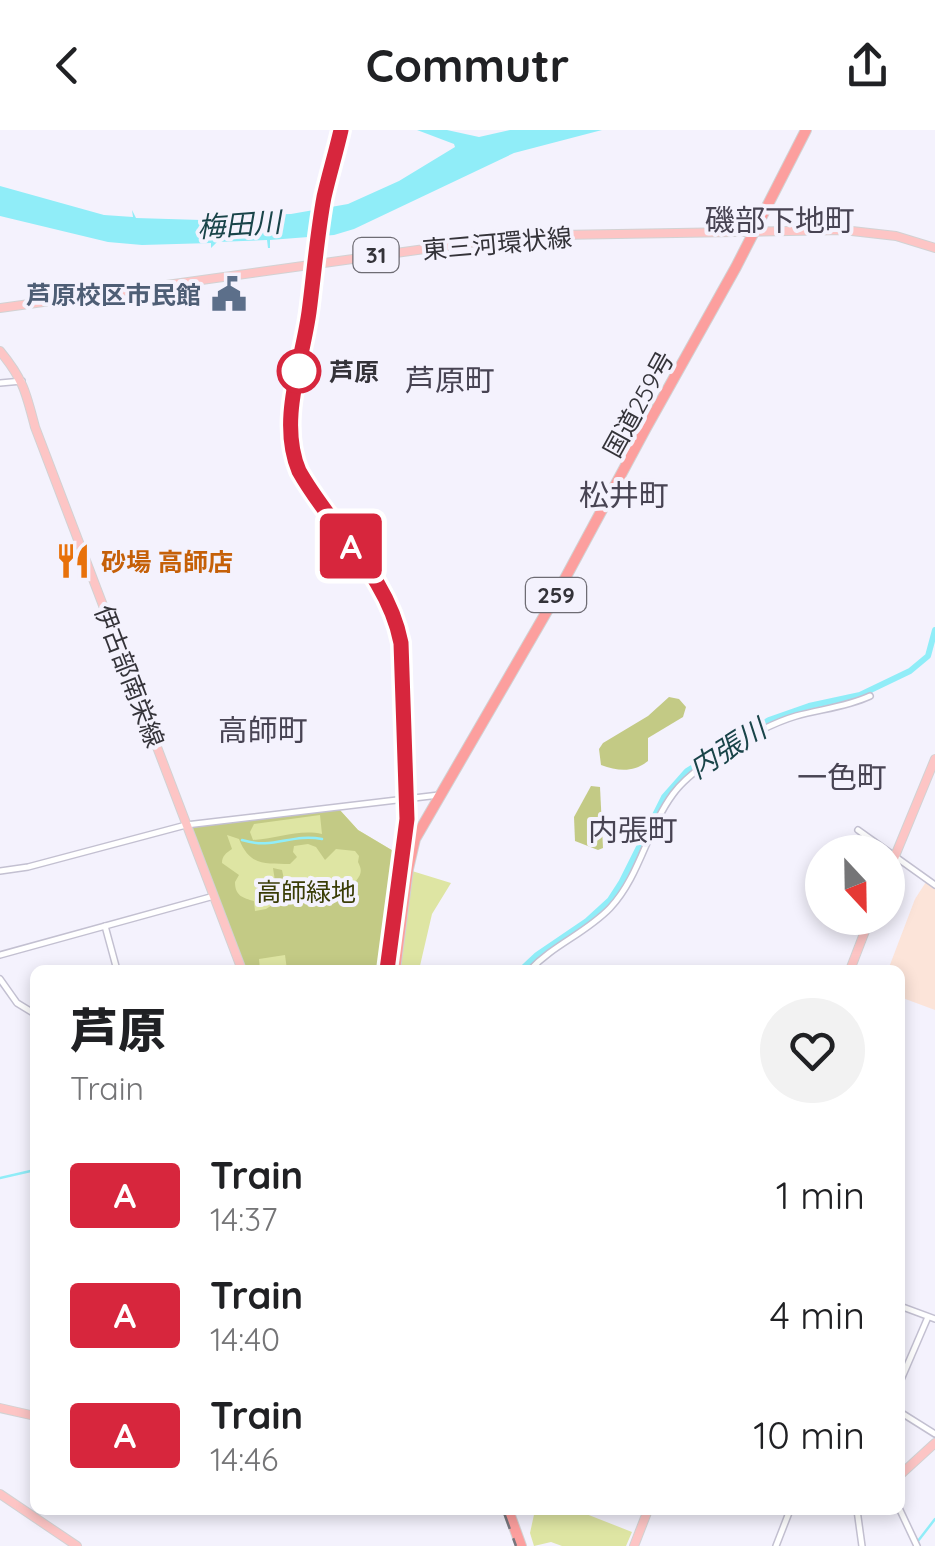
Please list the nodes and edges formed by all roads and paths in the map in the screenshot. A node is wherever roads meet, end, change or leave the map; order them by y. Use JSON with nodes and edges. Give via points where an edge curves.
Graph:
{"nodes":[{"id":1,"x":806,"y":130,"type":"edge"},
{"id":2,"x":754,"y":232,"type":"junction"},
{"id":3,"x":935,"y":248,"type":"edge"},
{"id":4,"x":0,"y":308,"type":"edge"},
{"id":5,"x":0,"y":351,"type":"edge"},
{"id":6,"x":22,"y":381,"type":"junction"},
{"id":7,"x":0,"y":383,"type":"edge"},
{"id":8,"x":870,"y":696,"type":"dead end"},
{"id":9,"x":935,"y":759,"type":"edge"},
{"id":10,"x":440,"y":795,"type":"junction"},
{"id":11,"x":186,"y":825,"type":"junction"},
{"id":12,"x":858,"y":830,"type":"dead end"},
{"id":13,"x":865,"y":835,"type":"edge"},
{"id":14,"x":903,"y":835,"type":"edge"},
{"id":15,"x":905,"y":864,"type":"edge"},
{"id":16,"x":0,"y":871,"type":"edge"},
{"id":17,"x":935,"y":885,"type":"edge"},
{"id":18,"x":214,"y":896,"type":"junction"},
{"id":19,"x":105,"y":926,"type":"junction"},
{"id":20,"x":863,"y":935,"type":"edge"},
{"id":21,"x":0,"y":955,"type":"edge"},
{"id":22,"x":116,"y":965,"type":"edge"},
{"id":23,"x":240,"y":965,"type":"edge"},
{"id":24,"x":396,"y":965,"type":"edge"},
{"id":25,"x":535,"y":965,"type":"edge"},
{"id":26,"x":852,"y":965,"type":"edge"},
{"id":27,"x":0,"y":979,"type":"edge"},
{"id":28,"x":30,"y":1010,"type":"edge"},
{"id":29,"x":905,"y":1308,"type":"edge"},
{"id":30,"x":932,"y":1318,"type":"edge"},
{"id":31,"x":905,"y":1372,"type":"edge"},
{"id":32,"x":0,"y":1408,"type":"edge"},
{"id":33,"x":30,"y":1415,"type":"edge"},
{"id":34,"x":905,"y":1415,"type":"edge"},
{"id":35,"x":935,"y":1434,"type":"edge"},
{"id":36,"x":935,"y":1444,"type":"edge"},
{"id":37,"x":905,"y":1471,"type":"edge"},
{"id":38,"x":0,"y":1494,"type":"edge"},
{"id":39,"x":30,"y":1514,"type":"edge"},
{"id":40,"x":32,"y":1515,"type":"edge"},
{"id":41,"x":510,"y":1515,"type":"edge"},
{"id":42,"x":646,"y":1515,"type":"edge"},
{"id":43,"x":788,"y":1515,"type":"edge"},
{"id":44,"x":858,"y":1515,"type":"edge"},
{"id":45,"x":902,"y":1515,"type":"edge"},
{"id":46,"x":78,"y":1546,"type":"edge"},
{"id":47,"x":521,"y":1546,"type":"edge"},
{"id":48,"x":634,"y":1546,"type":"edge"},
{"id":49,"x":776,"y":1546,"type":"edge"},
{"id":50,"x":862,"y":1546,"type":"edge"},
{"id":51,"x":917,"y":1546,"type":"edge"}],
"edges":[{"from":1,"to":2,"type":"highway","name":"国道259号","number":"259"},
{"from":2,"to":3,"type":"main road","name":"東三河環状線","number":"31","via":[[843,230]]},
{"from":2,"to":4,"type":"main road","name":"東三河環状線","number":"31","via":[[504,238]]},
{"from":2,"to":10,"type":"highway","name":"国道259号","number":"259"},
{"from":5,"to":6,"type":"main road"},
{"from":6,"to":7,"type":"street"},
{"from":6,"to":11,"type":"main road","name":"伊古部南栄線"},
{"from":8,"to":25,"type":"street","via":[[770,727],[689,776],[666,804],[618,899]]},
{"from":9,"to":14,"type":"main road"},
{"from":10,"to":11,"type":"street"},
{"from":10,"to":24,"type":"highway","name":"国道259号","number":"259","via":[[410,856]]},
{"from":11,"to":16,"type":"street"},
{"from":11,"to":18,"type":"main road","name":"伊古部南栄線"},
{"from":12,"to":13,"type":"street"},
{"from":15,"to":17,"type":"street"},
{"from":18,"to":19,"type":"street"},
{"from":18,"to":23,"type":"main road","name":"伊古部南栄線"},
{"from":19,"to":21,"type":"street"},
{"from":19,"to":22,"type":"street"},
{"from":20,"to":26,"type":"main road"},
{"from":27,"to":28,"type":"street"},
{"from":29,"to":30,"type":"street"},
{"from":30,"to":31,"type":"street"},
{"from":32,"to":33,"type":"main road"},
{"from":34,"to":35,"type":"street"},
{"from":36,"to":37,"type":"main road"},
{"from":38,"to":39,"type":"main road"},
{"from":40,"to":46,"type":"main road"},
{"from":41,"to":47,"type":"highway"},
{"from":42,"to":48,"type":"main road"},
{"from":43,"to":49,"type":"street"},
{"from":44,"to":50,"type":"street"},
{"from":45,"to":51,"type":"street"}]}
